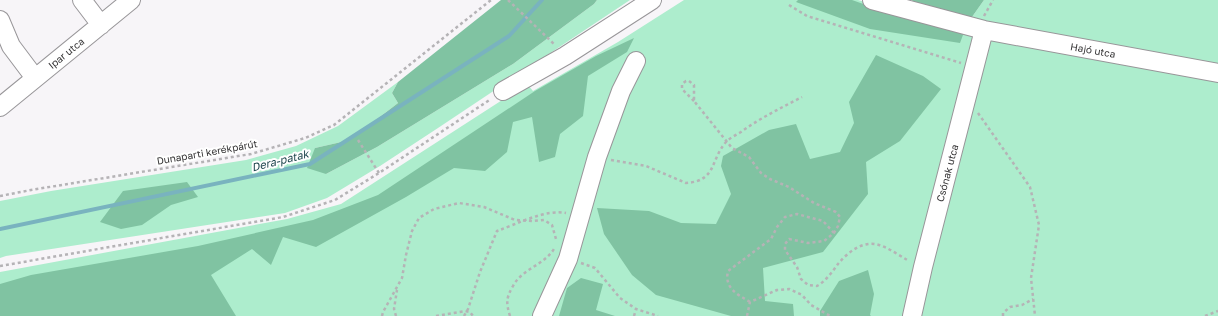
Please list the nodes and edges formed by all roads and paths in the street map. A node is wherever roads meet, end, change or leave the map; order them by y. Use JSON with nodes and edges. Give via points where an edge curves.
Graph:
{"nodes":[{"id":1,"x":82,"y":0,"type":"edge"},
{"id":2,"x":131,"y":0,"type":"edge"},
{"id":3,"x":491,"y":0,"type":"edge"},
{"id":4,"x":509,"y":0,"type":"edge"},
{"id":5,"x":652,"y":0,"type":"edge"},
{"id":6,"x":872,"y":0,"type":"edge"},
{"id":7,"x":789,"y":5,"type":"dead end"},
{"id":8,"x":0,"y":20,"type":"edge"},
{"id":9,"x":101,"y":25,"type":"junction"},
{"id":10,"x":976,"y":28,"type":"junction"},
{"id":11,"x":551,"y":42,"type":"dead end"},
{"id":12,"x":636,"y":61,"type":"dead end"},
{"id":13,"x":974,"y":67,"type":"junction"},
{"id":14,"x":1218,"y":74,"type":"edge"},
{"id":15,"x":35,"y":78,"type":"junction"},
{"id":16,"x":503,"y":91,"type":"joint"},
{"id":17,"x":802,"y":97,"type":"dead end"},
{"id":18,"x":966,"y":97,"type":"junction"},
{"id":19,"x":694,"y":101,"type":"junction"},
{"id":20,"x":0,"y":106,"type":"edge"},
{"id":21,"x":358,"y":140,"type":"dead end"},
{"id":22,"x":727,"y":142,"type":"junction"},
{"id":23,"x":597,"y":157,"type":"junction"},
{"id":24,"x":379,"y":173,"type":"junction"},
{"id":25,"x":0,"y":196,"type":"edge"},
{"id":26,"x":580,"y":215,"type":"junction"},
{"id":27,"x":834,"y":233,"type":"junction"},
{"id":28,"x":568,"y":259,"type":"junction"},
{"id":29,"x":0,"y":266,"type":"edge"},
{"id":30,"x":922,"y":267,"type":"junction"},
{"id":31,"x":397,"y":288,"type":"junction"},
{"id":32,"x":1033,"y":299,"type":"junction"},
{"id":33,"x":750,"y":302,"type":"junction"},
{"id":34,"x":636,"y":309,"type":"junction"},
{"id":35,"x":1218,"y":311,"type":"edge"},
{"id":36,"x":382,"y":316,"type":"edge"},
{"id":37,"x":396,"y":316,"type":"edge"},
{"id":38,"x":436,"y":316,"type":"edge"},
{"id":39,"x":464,"y":316,"type":"edge"},
{"id":40,"x":473,"y":316,"type":"edge"},
{"id":41,"x":510,"y":316,"type":"edge"},
{"id":42,"x":542,"y":316,"type":"edge"},
{"id":43,"x":634,"y":316,"type":"edge"},
{"id":44,"x":658,"y":316,"type":"edge"},
{"id":45,"x":747,"y":316,"type":"edge"},
{"id":46,"x":830,"y":316,"type":"edge"},
{"id":47,"x":912,"y":316,"type":"edge"},
{"id":48,"x":1003,"y":316,"type":"edge"},
{"id":49,"x":1035,"y":316,"type":"edge"},
{"id":50,"x":1205,"y":316,"type":"edge"}],
"edges":[{"from":1,"to":9,"type":"street"},
{"from":2,"to":9,"type":"street","name":"Ipar utca"},
{"from":3,"to":25,"type":"path","name":"Dunaparti kerékpárút","via":[[334,125],[305,138],[251,154]]},
{"from":4,"to":11,"type":"path"},
{"from":5,"to":16,"type":"street","via":[[565,56]]},
{"from":6,"to":10,"type":"street","name":"Hajó utca"},
{"from":7,"to":13,"type":"path","via":[[806,16]]},
{"from":8,"to":15,"type":"street","via":[[11,46]]},
{"from":9,"to":15,"type":"street","name":"Ipar utca"},
{"from":10,"to":13,"type":"street","name":"Csónak utca"},
{"from":10,"to":14,"type":"street","name":"Hajó utca"},
{"from":12,"to":23,"type":"street","via":[[621,91]]},
{"from":13,"to":18,"type":"street","name":"Csónak utca"},
{"from":15,"to":20,"type":"street","name":"Ipar utca"},
{"from":16,"to":24,"type":"path"},
{"from":17,"to":22,"type":"path","via":[[759,119]]},
{"from":18,"to":30,"type":"street","name":"Csónak utca"},
{"from":18,"to":32,"type":"path","via":[[1030,187],[1038,224],[1031,278]]},
{"from":19,"to":19,"type":"path","via":[[694,85],[689,80],[682,84],[682,89]]},
{"from":19,"to":22,"type":"path"},
{"from":21,"to":24,"type":"path"},
{"from":22,"to":23,"type":"path","via":[[711,172],[702,179],[686,183],[646,166]]},
{"from":22,"to":27,"type":"path","via":[[732,148],[749,157],[770,179],[836,212],[840,217]]},
{"from":23,"to":26,"type":"street"},
{"from":24,"to":29,"type":"path","via":[[335,200],[283,217]]},
{"from":26,"to":28,"type":"street"},
{"from":26,"to":39,"type":"path","via":[[558,211],[497,231]]},
{"from":27,"to":30,"type":"path","via":[[824,241],[808,244],[789,239],[785,244],[784,250],[797,267],[801,279],[808,285],[817,286],[822,283],[853,249],[870,244],[879,245]]},
{"from":27,"to":33,"type":"path","via":[[823,221],[796,214],[785,217],[771,238],[728,271],[728,285]]},
{"from":28,"to":34,"type":"path","via":[[595,268],[620,298]]},
{"from":28,"to":42,"type":"street"},
{"from":30,"to":47,"type":"street","name":"Csónak utca"},
{"from":31,"to":36,"type":"path"},
{"from":31,"to":37,"type":"path","via":[[394,309]]},
{"from":31,"to":41,"type":"path","via":[[402,278],[412,231],[419,218],[434,209],[459,203],[484,207],[515,220],[544,220],[552,225],[556,238],[553,251],[516,280],[508,296]]},
{"from":32,"to":48,"type":"path","via":[[1022,305],[1010,307]]},
{"from":32,"to":49,"type":"path"},
{"from":33,"to":45,"type":"path"},
{"from":33,"to":46,"type":"path","via":[[777,290],[789,289]]},
{"from":34,"to":43,"type":"path"},
{"from":34,"to":44,"type":"path"},
{"from":35,"to":50,"type":"path"},
{"from":38,"to":40,"type":"path","via":[[465,311]]}]}
